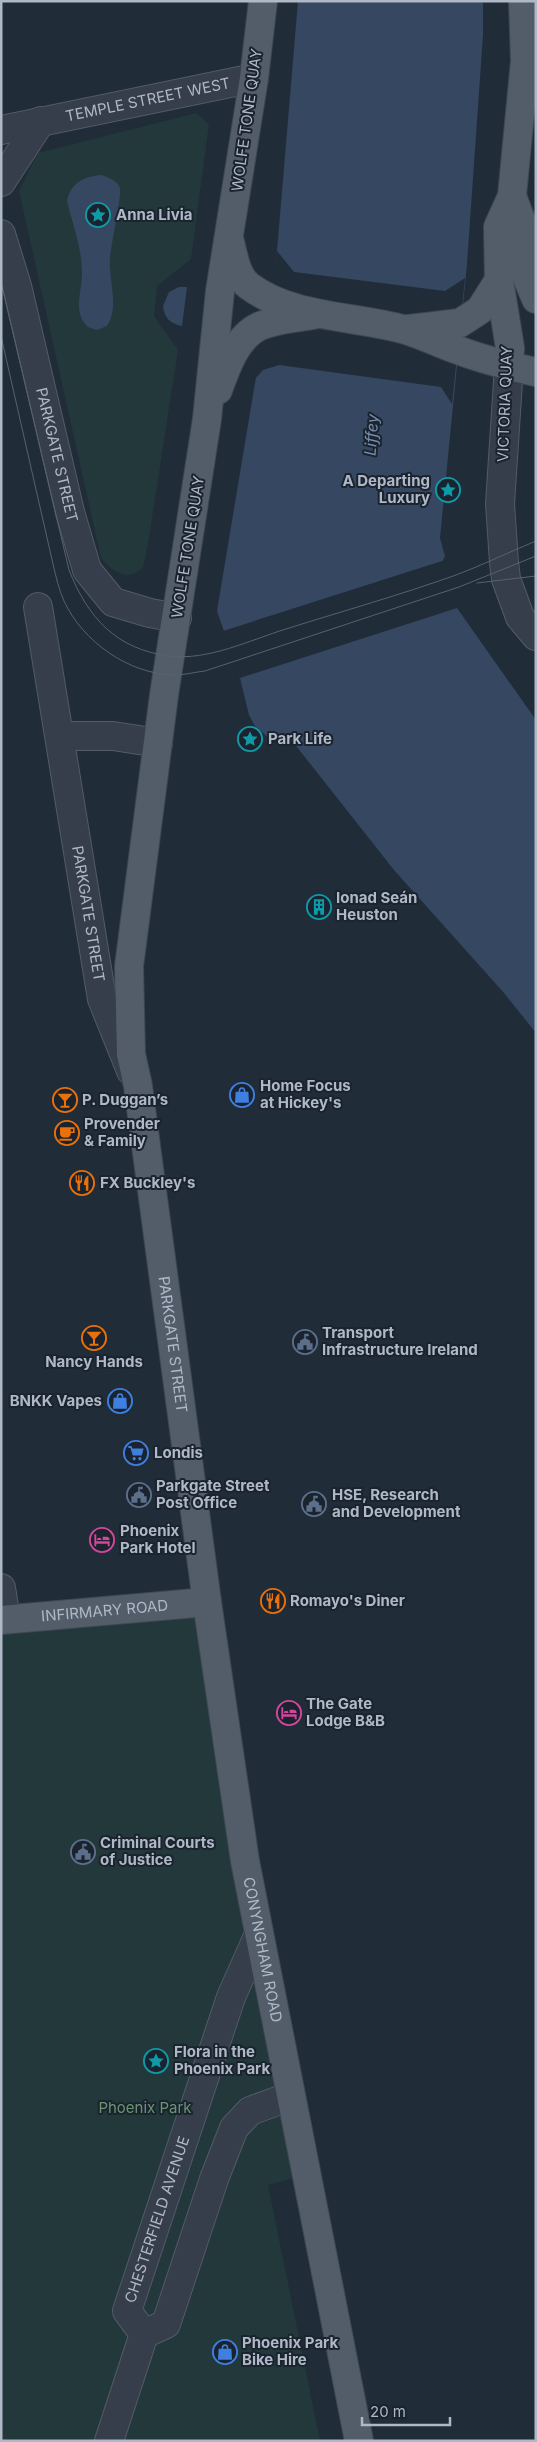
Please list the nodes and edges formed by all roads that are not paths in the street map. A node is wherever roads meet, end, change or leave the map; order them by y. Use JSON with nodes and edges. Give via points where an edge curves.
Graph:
{"nodes":[{"id":1,"x":263,"y":1,"type":"edge"},
{"id":2,"x":523,"y":1,"type":"edge"},
{"id":3,"x":254,"y":78,"type":"junction"},
{"id":4,"x":41,"y":121,"type":"junction"},
{"id":5,"x":1,"y":130,"type":"edge"},
{"id":6,"x":1,"y":182,"type":"edge"},
{"id":7,"x":512,"y":196,"type":"junction"},
{"id":8,"x":1,"y":234,"type":"edge"},
{"id":9,"x":229,"y":238,"type":"junction"},
{"id":10,"x":498,"y":280,"type":"junction"},
{"id":11,"x":536,"y":299,"type":"edge"},
{"id":12,"x":318,"y":314,"type":"junction"},
{"id":13,"x":405,"y":330,"type":"junction"},
{"id":14,"x":509,"y":366,"type":"junction"},
{"id":15,"x":536,"y":372,"type":"edge"},
{"id":16,"x":207,"y":420,"type":"junction"},
{"id":17,"x":38,"y":607,"type":"dead end"},
{"id":18,"x":177,"y":618,"type":"junction"},
{"id":19,"x":536,"y":636,"type":"edge"},
{"id":20,"x":168,"y":674,"type":"joint"},
{"id":21,"x":60,"y":736,"type":"junction"},
{"id":22,"x":158,"y":743,"type":"junction"},
{"id":23,"x":138,"y":1086,"type":"junction"},
{"id":24,"x":1,"y":1588,"type":"edge"},
{"id":25,"x":207,"y":1602,"type":"junction"},
{"id":26,"x":4,"y":1619,"type":"edge"},
{"id":27,"x":259,"y":1934,"type":"junction"},
{"id":28,"x":291,"y":2096,"type":"junction"},
{"id":29,"x":144,"y":2334,"type":"junction"},
{"id":30,"x":109,"y":2441,"type":"edge"},
{"id":31,"x":359,"y":2441,"type":"edge"}],
"edges":[{"from":1,"to":3,"type":"main road","name":"WOLFE TONE QUAY"},
{"from":2,"to":7,"type":"main road","name":"VICTORIA QUAY","via":[[525,61]]},
{"from":3,"to":4,"type":"street","name":"TEMPLE STREET WEST"},
{"from":3,"to":9,"type":"main road","name":"WOLFE TONE QUAY"},
{"from":4,"to":5,"type":"street","name":"TEMPLE STREET WEST"},
{"from":4,"to":6,"type":"street"},
{"from":7,"to":10,"type":"main road","name":"VICTORIA QUAY","via":[[498,226]]},
{"from":7,"to":11,"type":"main road","name":"VICTORIA QUAY","via":[[521,220],[523,268]]},
{"from":8,"to":18,"type":"street","name":"PARKGATE STREET","via":[[22,305],[70,512],[87,570],[113,602]]},
{"from":9,"to":12,"type":"main road","name":"WOLFE TONE QUAY","via":[[236,267],[247,285],[269,299]]},
{"from":9,"to":16,"type":"main road","name":"WOLFE TONE QUAY","via":[[220,291]]},
{"from":10,"to":13,"type":"main road","via":[[480,310],[460,323]]},
{"from":10,"to":14,"type":"main road","name":"VICTORIA QUAY","via":[[510,348]]},
{"from":12,"to":13,"type":"main road"},
{"from":12,"to":16,"type":"main road","name":"WOLFE TONE QUAY","via":[[259,326],[242,340],[228,362]]},
{"from":13,"to":14,"type":"main road"},
{"from":14,"to":15,"type":"main road"},
{"from":14,"to":19,"type":"street","name":"VICTORIA QUAY","via":[[500,504],[503,555],[506,579],[520,617]]},
{"from":16,"to":18,"type":"main road","name":"WOLFE TONE QUAY"},
{"from":17,"to":21,"type":"street","name":"PARKGATE STREET"},
{"from":18,"to":20,"type":"main road","name":"WOLFE TONE QUAY"},
{"from":20,"to":22,"type":"main road","name":"PARKGATE STREET"},
{"from":21,"to":22,"type":"street","via":[[113,736]]},
{"from":21,"to":23,"type":"street","name":"PARKGATE STREET","via":[[102,999]]},
{"from":22,"to":23,"type":"main road","name":"PARKGATE STREET","via":[[129,966],[131,1054]]},
{"from":23,"to":25,"type":"main road","name":"PARKGATE STREET"},
{"from":24,"to":26,"type":"street"},
{"from":25,"to":26,"type":"main road","name":"INFIRMARY ROAD"},
{"from":25,"to":27,"type":"main road","name":"CONYNGHAM ROAD","via":[[245,1861]]},
{"from":27,"to":28,"type":"main road","name":"CONYNGHAM ROAD"},
{"from":27,"to":29,"type":"street","name":"CHESTERFIELD AVENUE","via":[[231,1997],[127,2310]]},
{"from":28,"to":29,"type":"street","via":[[250,2111],[234,2128],[166,2324]]},
{"from":28,"to":31,"type":"main road","name":"CONYNGHAM ROAD"},
{"from":29,"to":30,"type":"street"}]}
